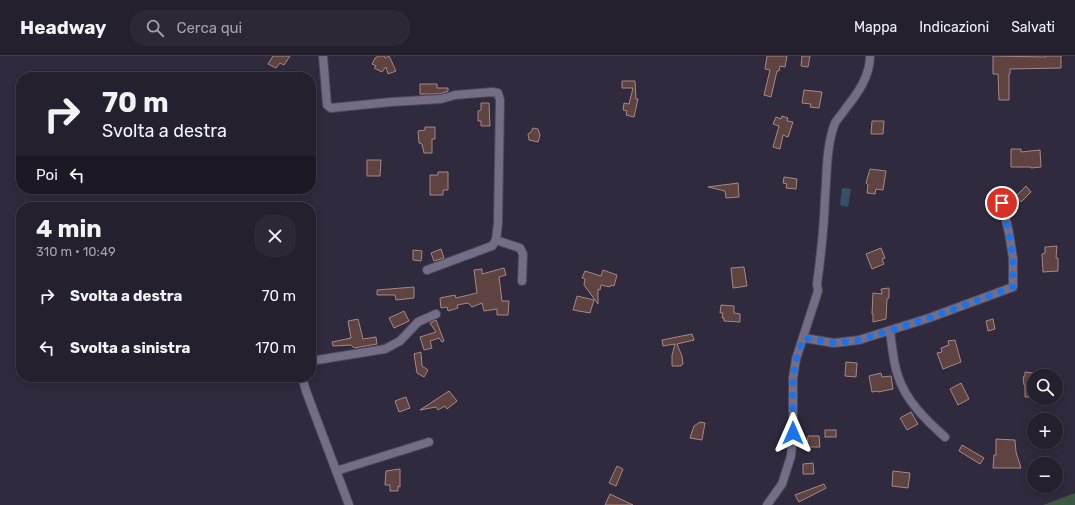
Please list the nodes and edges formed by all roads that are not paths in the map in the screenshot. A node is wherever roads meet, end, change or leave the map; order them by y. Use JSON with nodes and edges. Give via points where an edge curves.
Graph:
{"nodes":[{"id":1,"x":323,"y":56,"type":"edge"},
{"id":2,"x":870,"y":56,"type":"edge"},
{"id":3,"x":1002,"y":203,"type":"dead end"},
{"id":4,"x":496,"y":240,"type":"junction"},
{"id":5,"x":427,"y":270,"type":"dead end"},
{"id":6,"x":522,"y":281,"type":"dead end"},
{"id":7,"x":436,"y":314,"type":"dead end"},
{"id":8,"x":890,"y":330,"type":"junction"},
{"id":9,"x":804,"y":338,"type":"junction"},
{"id":10,"x":316,"y":360,"type":"edge"},
{"id":11,"x":303,"y":382,"type":"edge"},
{"id":12,"x":945,"y":437,"type":"dead end"},
{"id":13,"x":429,"y":442,"type":"dead end"},
{"id":14,"x":336,"y":471,"type":"junction"},
{"id":15,"x":349,"y":505,"type":"edge"},
{"id":16,"x":767,"y":505,"type":"edge"}],
"edges":[{"from":1,"to":4,"type":"street","via":[[327,105],[331,108],[498,93],[500,100]]},
{"from":2,"to":9,"type":"street","via":[[863,83],[836,122],[830,146],[826,170],[818,291]]},
{"from":3,"to":8,"type":"street","via":[[1013,258],[1013,287]]},
{"from":4,"to":5,"type":"street","via":[[492,246]]},
{"from":4,"to":6,"type":"street","via":[[520,248],[523,254]]},
{"from":7,"to":10,"type":"street","via":[[418,322],[400,341],[385,349]]},
{"from":8,"to":9,"type":"street","via":[[860,340],[834,343]]},
{"from":8,"to":12,"type":"street","via":[[897,375],[903,390],[925,419]]},
{"from":9,"to":16,"type":"street","via":[[796,359],[793,378],[791,456],[782,484]]},
{"from":11,"to":14,"type":"street"},
{"from":13,"to":14,"type":"street"},
{"from":14,"to":15,"type":"street"}]}
